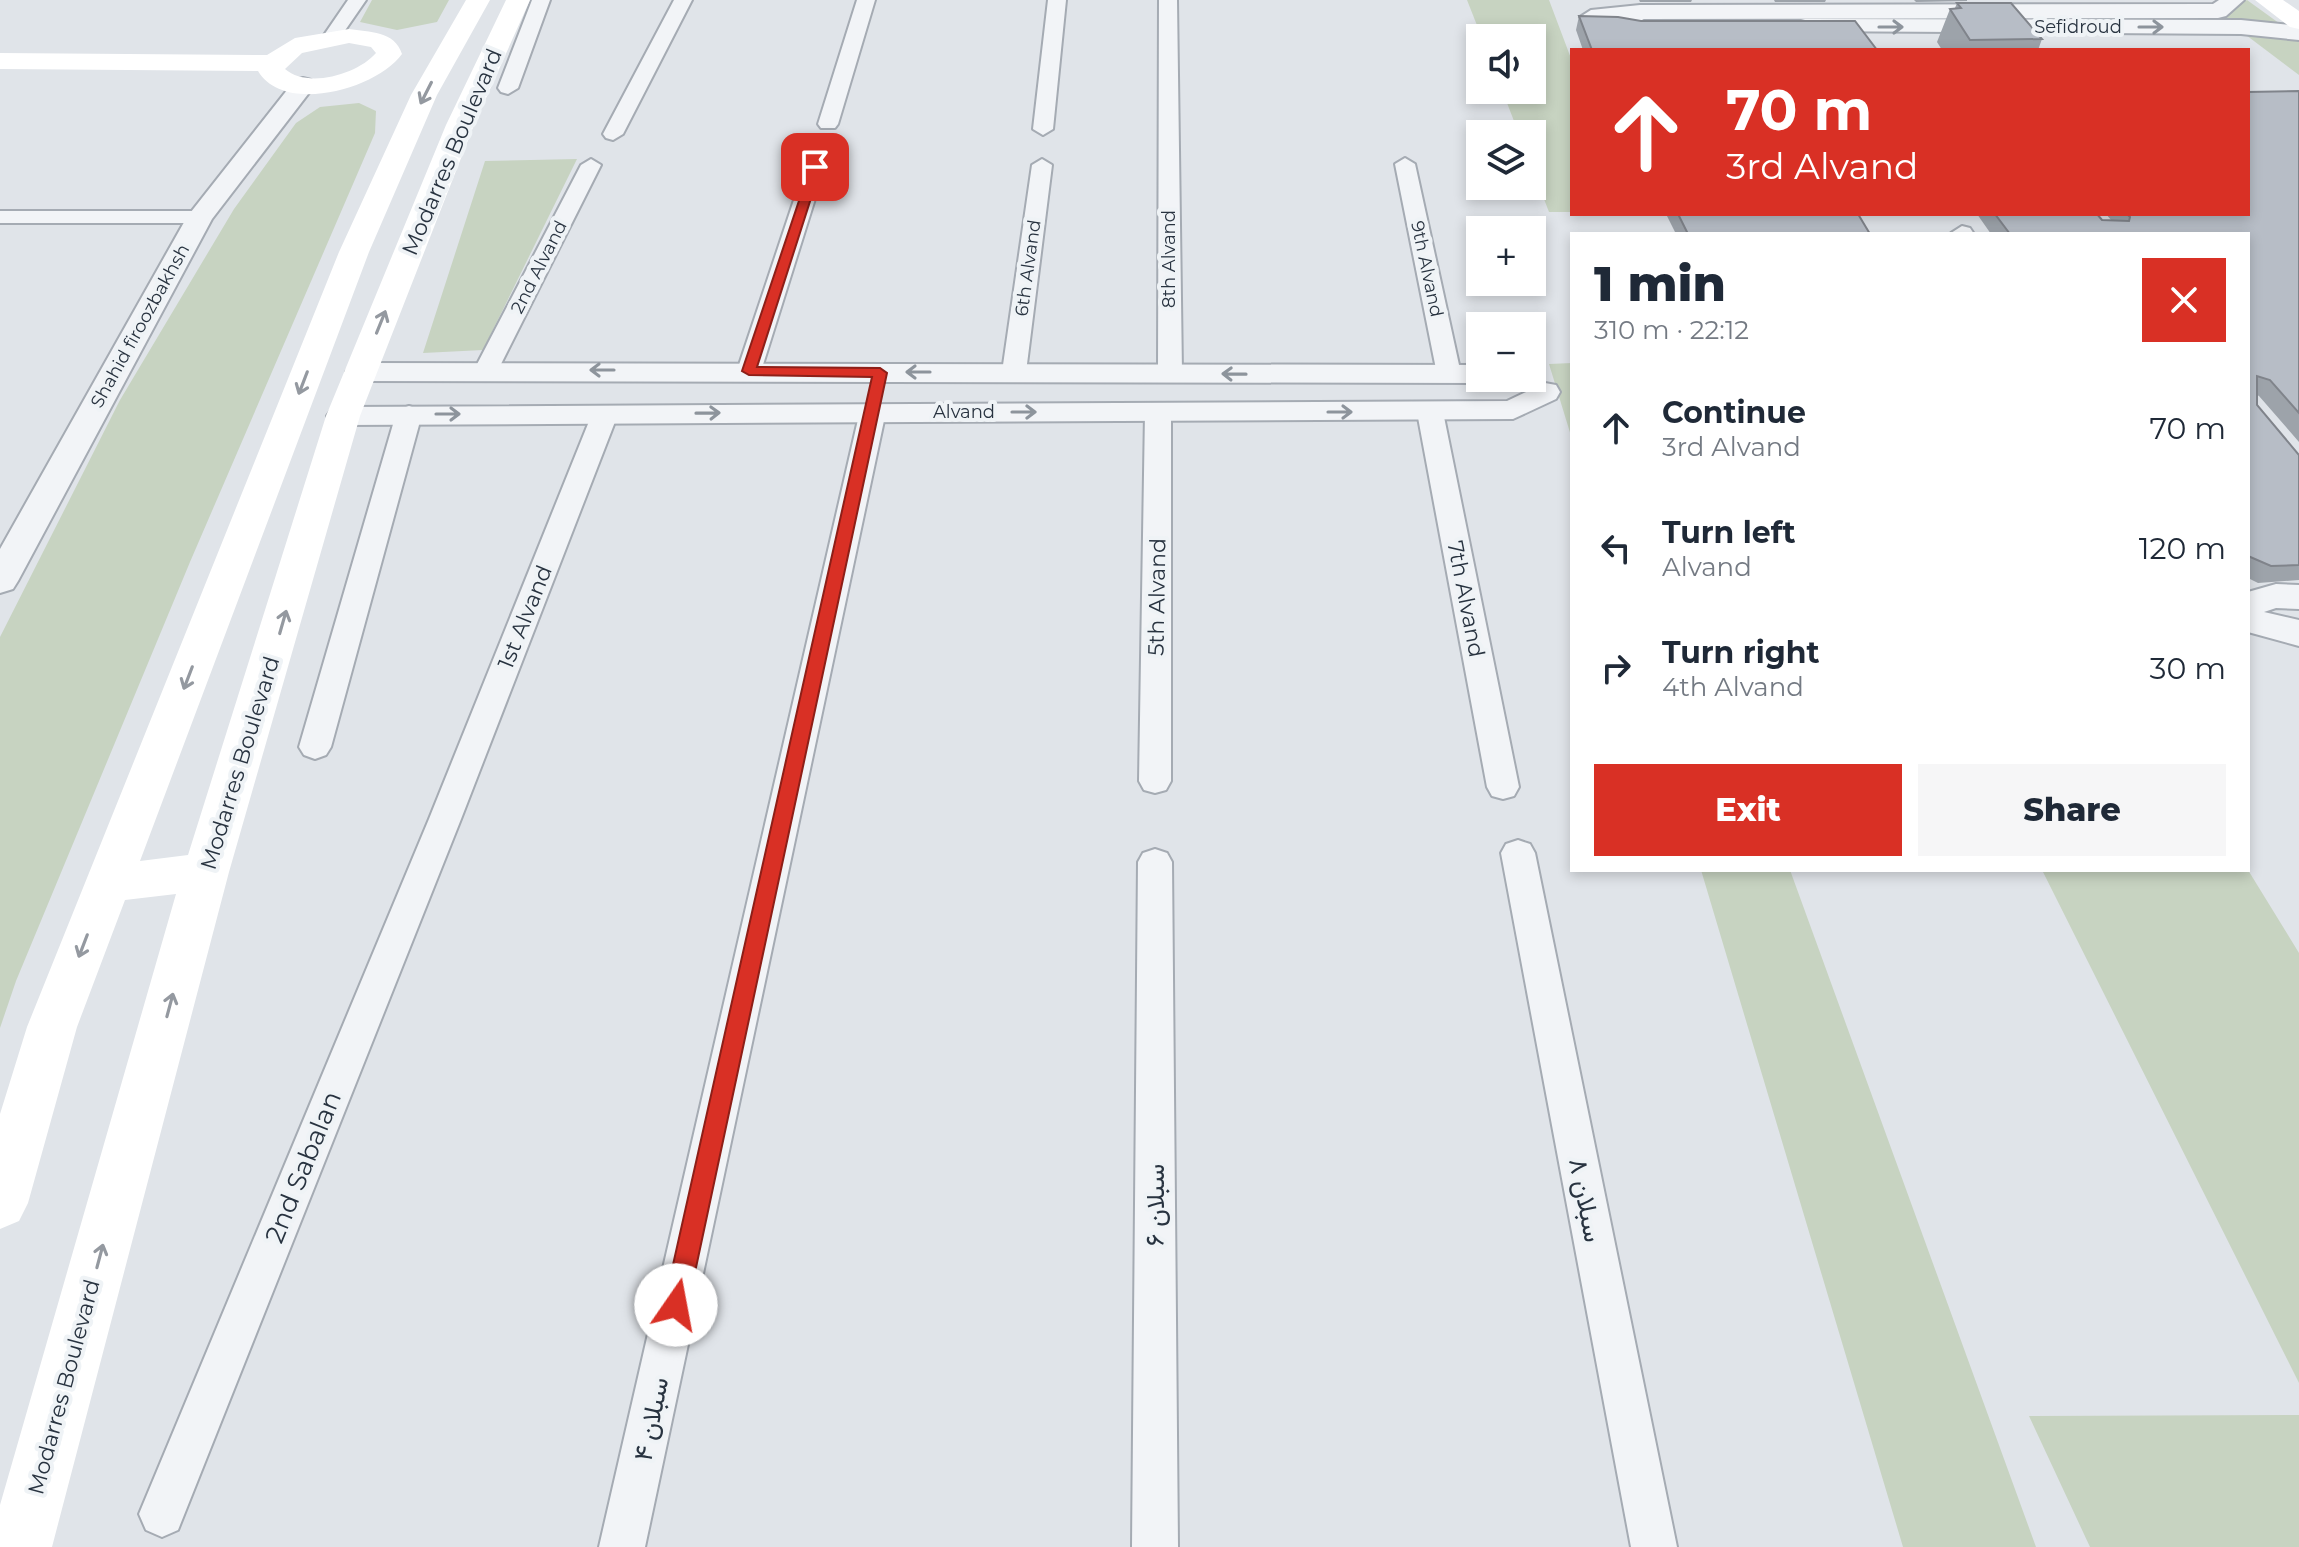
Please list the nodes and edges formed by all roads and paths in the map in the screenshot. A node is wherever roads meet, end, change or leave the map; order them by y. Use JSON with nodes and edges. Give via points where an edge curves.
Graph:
{"nodes":[{"id":1,"x":357,"y":0,"type":"edge"},
{"id":2,"x":478,"y":0,"type":"edge"},
{"id":3,"x":518,"y":0,"type":"edge"},
{"id":4,"x":541,"y":0,"type":"edge"},
{"id":5,"x":683,"y":0,"type":"edge"},
{"id":6,"x":866,"y":0,"type":"edge"},
{"id":7,"x":1057,"y":0,"type":"edge"},
{"id":8,"x":1168,"y":0,"type":"edge"},
{"id":9,"x":2233,"y":0,"type":"edge"},
{"id":10,"x":2267,"y":0,"type":"edge"},
{"id":11,"x":1653,"y":18,"type":"edge"},
{"id":12,"x":1957,"y":20,"type":"junction"},
{"id":13,"x":2299,"y":22,"type":"edge"},
{"id":14,"x":2299,"y":33,"type":"edge"},
{"id":15,"x":331,"y":38,"type":"junction"},
{"id":16,"x":448,"y":51,"type":"junction"},
{"id":17,"x":389,"y":54,"type":"junction"},
{"id":18,"x":0,"y":61,"type":"edge"},
{"id":19,"x":273,"y":63,"type":"junction"},
{"id":20,"x":303,"y":85,"type":"junction"},
{"id":21,"x":508,"y":88,"type":"dead end"},
{"id":22,"x":828,"y":124,"type":"dead end"},
{"id":23,"x":1043,"y":129,"type":"dead end"},
{"id":24,"x":613,"y":134,"type":"dead end"},
{"id":25,"x":1405,"y":164,"type":"dead end"},
{"id":26,"x":591,"y":165,"type":"dead end"},
{"id":27,"x":1042,"y":165,"type":"dead end"},
{"id":28,"x":815,"y":167,"type":"dead end"},
{"id":29,"x":0,"y":217,"type":"edge"},
{"id":30,"x":200,"y":217,"type":"junction"},
{"id":31,"x":486,"y":370,"type":"junction"},
{"id":32,"x":657,"y":370,"type":"junction"},
{"id":33,"x":432,"y":371,"type":"junction"},
{"id":34,"x":749,"y":371,"type":"junction"},
{"id":35,"x":361,"y":372,"type":"junction"},
{"id":36,"x":1014,"y":372,"type":"junction"},
{"id":37,"x":880,"y":373,"type":"junction"},
{"id":38,"x":1116,"y":373,"type":"junction"},
{"id":39,"x":1170,"y":373,"type":"junction"},
{"id":40,"x":1449,"y":374,"type":"junction"},
{"id":41,"x":1466,"y":374,"type":"edge"},
{"id":42,"x":1296,"y":375,"type":"junction"},
{"id":43,"x":1545,"y":392,"type":"edge"},
{"id":44,"x":873,"y":411,"type":"junction"},
{"id":45,"x":1299,"y":412,"type":"junction"},
{"id":46,"x":1430,"y":412,"type":"junction"},
{"id":47,"x":1113,"y":413,"type":"junction"},
{"id":48,"x":1158,"y":413,"type":"junction"},
{"id":49,"x":409,"y":414,"type":"junction"},
{"id":50,"x":605,"y":414,"type":"junction"},
{"id":51,"x":637,"y":414,"type":"junction"},
{"id":52,"x":343,"y":416,"type":"junction"},
{"id":53,"x":10,"y":544,"type":"edge"},
{"id":54,"x":0,"y":581,"type":"edge"},
{"id":55,"x":2299,"y":597,"type":"edge"},
{"id":56,"x":2250,"y":603,"type":"edge"},
{"id":57,"x":2250,"y":621,"type":"edge"},
{"id":58,"x":2299,"y":633,"type":"edge"},
{"id":59,"x":315,"y":747,"type":"dead end"},
{"id":60,"x":1155,"y":781,"type":"dead end"},
{"id":61,"x":1503,"y":787,"type":"dead end"},
{"id":62,"x":445,"y":819,"type":"joint"},
{"id":63,"x":1518,"y":853,"type":"dead end"},
{"id":64,"x":1155,"y":862,"type":"dead end"},
{"id":65,"x":206,"y":872,"type":"junction"},
{"id":66,"x":108,"y":883,"type":"junction"},
{"id":67,"x":0,"y":1203,"type":"edge"},
{"id":68,"x":162,"y":1514,"type":"dead end"},
{"id":69,"x":20,"y":1547,"type":"edge"},
{"id":70,"x":622,"y":1547,"type":"edge"},
{"id":71,"x":1155,"y":1547,"type":"edge"},
{"id":72,"x":1654,"y":1547,"type":"edge"}],
"edges":[{"from":1,"to":15,"type":"street"},
{"from":2,"to":16,"type":"main road","name":"Modarres Boulevard"},
{"from":35,"to":3,"type":"main road","name":"Modarres Boulevard","one_way":true,"via":[[460,125]]},
{"from":4,"to":21,"type":"street"},
{"from":5,"to":24,"type":"street"},
{"from":6,"to":22,"type":"street"},
{"from":7,"to":23,"type":"street"},
{"from":8,"to":39,"type":"street","name":"8th Alvand"},
{"from":9,"to":12,"type":"street","name":"Sefidroud","via":[[2218,11]]},
{"from":10,"to":13,"type":"main road"},
{"from":11,"to":12,"type":"street","name":"Sefidroud"},
{"from":12,"to":14,"type":"street","name":"Sefidroud","one_way":true},
{"from":15,"to":17,"type":"main road","via":[[366,38],[387,47]]},
{"from":15,"to":19,"type":"main road","via":[[295,48]]},
{"from":16,"to":17,"type":"main road"},
{"from":16,"to":66,"type":"main road","name":"Modarres Boulevard","one_way":true,"via":[[354,252]]},
{"from":17,"to":20,"type":"main road","via":[[360,76]]},
{"from":18,"to":19,"type":"main road"},
{"from":19,"to":20,"type":"main road","via":[[276,78]]},
{"from":20,"to":30,"type":"street","name":"Shahid firoozbakhsh"},
{"from":25,"to":40,"type":"street","name":"9th Alvand"},
{"from":26,"to":31,"type":"street","name":"2nd Alvand"},
{"from":27,"to":36,"type":"street","name":"6th Alvand"},
{"from":28,"to":34,"type":"street"},
{"from":29,"to":30,"type":"street"},
{"from":30,"to":53,"type":"street","name":"Shahid firoozbakhsh"},
{"from":32,"to":31,"type":"street","name":"Alvand","one_way":true},
{"from":31,"to":33,"type":"street","name":"Alvand"},
{"from":32,"to":34,"type":"street","name":"Alvand"},
{"from":32,"to":51,"type":"street"},
{"from":33,"to":35,"type":"street","name":"Alvand"},
{"from":33,"to":49,"type":"street","via":[[403,383],[394,401]]},
{"from":34,"to":37,"type":"street","name":"Alvand"},
{"from":35,"to":52,"type":"main road","name":"Modarres Boulevard"},
{"from":36,"to":37,"type":"street","name":"Alvand","one_way":true},
{"from":36,"to":38,"type":"street","name":"Alvand"},
{"from":37,"to":44,"type":"street"},
{"from":38,"to":39,"type":"street","name":"Alvand"},
{"from":38,"to":47,"type":"street"},
{"from":42,"to":39,"type":"street","name":"Alvand","one_way":true},
{"from":40,"to":41,"type":"street","name":"Alvand"},
{"from":40,"to":42,"type":"street","name":"Alvand"},
{"from":42,"to":45,"type":"street"},
{"from":43,"to":46,"type":"street","name":"Alvand","via":[[1513,410]]},
{"from":44,"to":47,"type":"street","name":"Alvand","one_way":true},
{"from":51,"to":44,"type":"street","name":"Alvand","one_way":true},
{"from":44,"to":70,"type":"street","name":"سبلان ۴"},
{"from":45,"to":46,"type":"street","name":"Alvand","one_way":true},
{"from":45,"to":48,"type":"street","name":"Alvand"},
{"from":46,"to":61,"type":"street","name":"7th Alvand"},
{"from":47,"to":48,"type":"street","name":"Alvand"},
{"from":48,"to":60,"type":"street","name":"5th Alvand"},
{"from":49,"to":50,"type":"street","name":"Alvand","one_way":true},
{"from":49,"to":52,"type":"street","name":"Alvand"},
{"from":49,"to":59,"type":"street"},
{"from":50,"to":51,"type":"street","name":"Alvand"},
{"from":50,"to":62,"type":"street","name":"1st Alvand"},
{"from":65,"to":52,"type":"main road","name":"Modarres Boulevard","one_way":true},
{"from":53,"to":54,"type":"street","name":"Shahid firoozbakhsh"},
{"from":55,"to":56,"type":"street"},
{"from":57,"to":58,"type":"street"},
{"from":62,"to":68,"type":"street","name":"2nd Sabalan"},
{"from":63,"to":72,"type":"street","name":"سبلان ۸"},
{"from":64,"to":71,"type":"street","name":"سبلان ۶"},
{"from":65,"to":66,"type":"main road"},
{"from":69,"to":65,"type":"main road","name":"Modarres Boulevard","one_way":true},
{"from":66,"to":67,"type":"main road","name":"Modarres Boulevard","one_way":true,"via":[[52,1027]]}]}
